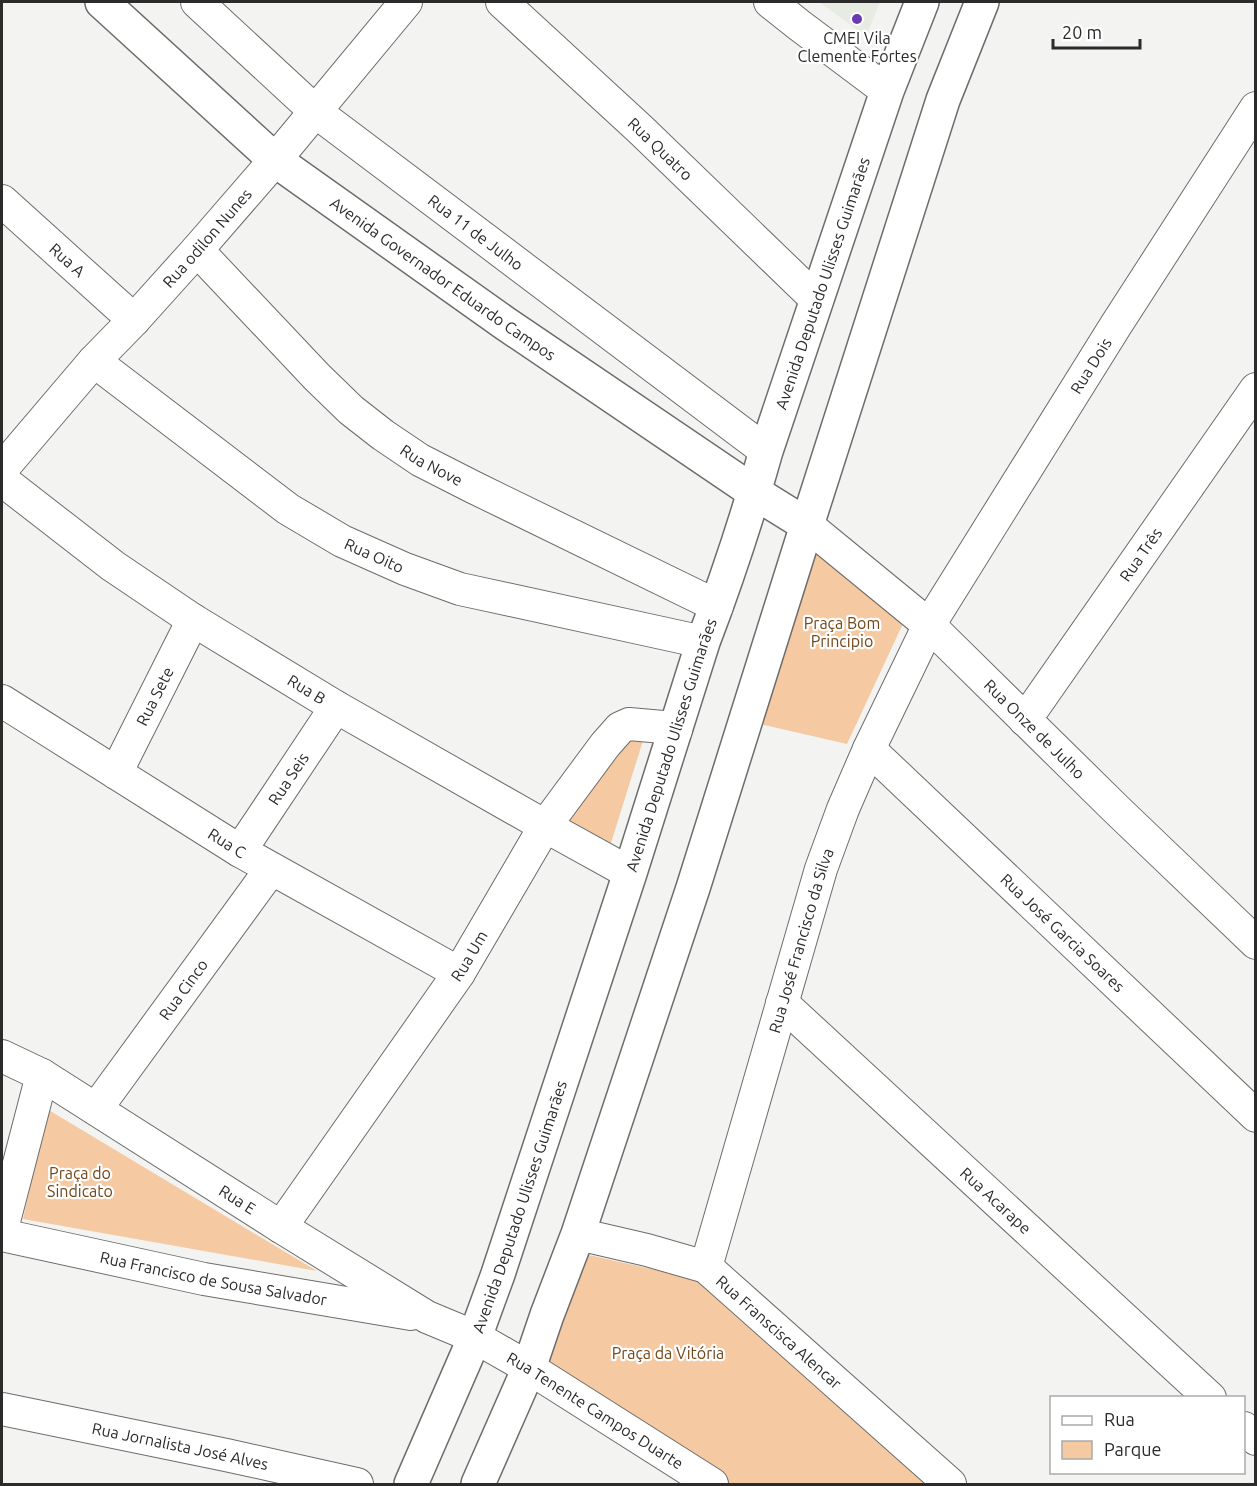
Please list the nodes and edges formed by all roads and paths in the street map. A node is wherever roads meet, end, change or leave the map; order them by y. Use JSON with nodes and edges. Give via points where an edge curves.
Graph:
{"nodes":[{"id":1,"x":102,"y":2,"type":"edge"},
{"id":2,"x":196,"y":2,"type":"edge"},
{"id":3,"x":406,"y":2,"type":"edge"},
{"id":4,"x":502,"y":2,"type":"edge"},
{"id":5,"x":770,"y":2,"type":"edge"},
{"id":6,"x":922,"y":2,"type":"edge"},
{"id":7,"x":982,"y":2,"type":"edge"},
{"id":8,"x":887,"y":91,"type":"junction"},
{"id":9,"x":1256,"y":108,"type":"edge"},
{"id":10,"x":316,"y":112,"type":"junction"},
{"id":11,"x":275,"y":160,"type":"junction"},
{"id":12,"x":2,"y":201,"type":"edge"},
{"id":13,"x":196,"y":250,"type":"junction"},
{"id":14,"x":817,"y":300,"type":"junction"},
{"id":15,"x":134,"y":320,"type":"junction"},
{"id":16,"x":94,"y":361,"type":"junction"},
{"id":17,"x":1256,"y":389,"type":"edge"},
{"id":18,"x":766,"y":451,"type":"junction"},
{"id":19,"x":2,"y":469,"type":"edge"},
{"id":20,"x":2,"y":480,"type":"edge"},
{"id":21,"x":754,"y":492,"type":"junction"},
{"id":22,"x":807,"y":525,"type":"junction"},
{"id":23,"x":717,"y":606,"type":"junction"},
{"id":24,"x":193,"y":620,"type":"junction"},
{"id":25,"x":929,"y":625,"type":"junction"},
{"id":26,"x":703,"y":642,"type":"junction"},
{"id":27,"x":2,"y":701,"type":"edge"},
{"id":28,"x":336,"y":707,"type":"junction"},
{"id":29,"x":1025,"y":720,"type":"junction"},
{"id":30,"x":676,"y":730,"type":"junction"},
{"id":31,"x":869,"y":749,"type":"junction"},
{"id":32,"x":117,"y":773,"type":"junction"},
{"id":33,"x":544,"y":826,"type":"junction"},
{"id":34,"x":240,"y":851,"type":"junction"},
{"id":35,"x":271,"y":869,"type":"junction"},
{"id":36,"x":630,"y":873,"type":"junction"},
{"id":37,"x":1256,"y":943,"type":"edge"},
{"id":38,"x":459,"y":973,"type":"junction"},
{"id":39,"x":782,"y":1003,"type":"junction"},
{"id":40,"x":2,"y":1056,"type":"edge"},
{"id":41,"x":42,"y":1075,"type":"junction"},
{"id":42,"x":96,"y":1109,"type":"junction"},
{"id":43,"x":1256,"y":1116,"type":"edge"},
{"id":44,"x":281,"y":1227,"type":"junction"},
{"id":45,"x":2,"y":1229,"type":"edge"},
{"id":46,"x":578,"y":1234,"type":"junction"},
{"id":47,"x":2,"y":1235,"type":"edge"},
{"id":48,"x":706,"y":1266,"type":"junction"},
{"id":49,"x":427,"y":1317,"type":"junction"},
{"id":50,"x":475,"y":1337,"type":"junction"},
{"id":51,"x":529,"y":1368,"type":"junction"},
{"id":52,"x":1208,"y":1396,"type":"edge"},
{"id":53,"x":2,"y":1409,"type":"edge"},
{"id":54,"x":357,"y":1485,"type":"edge"},
{"id":55,"x":411,"y":1485,"type":"edge"},
{"id":56,"x":478,"y":1485,"type":"edge"},
{"id":57,"x":712,"y":1485,"type":"edge"},
{"id":58,"x":950,"y":1485,"type":"edge"}],
"edges":[{"from":1,"to":11,"type":"street","name":"Avenida Governador Eduardo Campos"},
{"from":2,"to":10,"type":"street","name":"Rua 11 de Julho"},
{"from":3,"to":10,"type":"street","name":"Rua odilon Nunes"},
{"from":4,"to":14,"type":"street","name":"Rua Quatro"},
{"from":5,"to":8,"type":"street"},
{"from":6,"to":8,"type":"street","name":"Avenida Deputado Ulisses Guimarães"},
{"from":7,"to":22,"type":"street","via":[[943,100]]},
{"from":8,"to":14,"type":"street","name":"Avenida Deputado Ulisses Guimarães"},
{"from":9,"to":25,"type":"street","name":"Rua Dois"},
{"from":10,"to":11,"type":"street","name":"Rua odilon Nunes"},
{"from":10,"to":18,"type":"street","name":"Rua 11 de Julho"},
{"from":11,"to":13,"type":"street","name":"Rua odilon Nunes"},
{"from":11,"to":21,"type":"street","name":"Avenida Governador Eduardo Campos","via":[[506,324]]},
{"from":12,"to":15,"type":"street","name":"Rua A"},
{"from":13,"to":15,"type":"street","name":"Rua odilon Nunes"},
{"from":13,"to":23,"type":"street","name":"Rua Nove","via":[[317,377],[383,435],[420,460]]},
{"from":14,"to":18,"type":"street","name":"Avenida Deputado Ulisses Guimarães"},
{"from":15,"to":16,"type":"street","name":"Rua odilon Nunes"},
{"from":16,"to":19,"type":"street","name":"Rua odilon Nunes"},
{"from":16,"to":26,"type":"street","name":"Rua Oito","via":[[288,509],[342,541],[459,589]]},
{"from":17,"to":29,"type":"street","name":"Rua Três"},
{"from":18,"to":21,"type":"street","name":"Avenida Deputado Ulisses Guimarães"},
{"from":20,"to":24,"type":"street","name":"Rua B","via":[[113,566]]},
{"from":21,"to":22,"type":"street","name":"Avenida Governador Eduardo Campos"},
{"from":21,"to":23,"type":"street","name":"Avenida Deputado Ulisses Guimarães"},
{"from":22,"to":25,"type":"street","name":"Rua Onze de Julho"},
{"from":22,"to":46,"type":"street","via":[[693,888]]},
{"from":23,"to":26,"type":"street","name":"Avenida Deputado Ulisses Guimarães"},
{"from":24,"to":28,"type":"street","name":"Rua B"},
{"from":24,"to":32,"type":"street","name":"Rua Sete"},
{"from":25,"to":29,"type":"street","name":"Rua Onze de Julho"},
{"from":25,"to":31,"type":"street","name":"Rua José Francisco da Silva"},
{"from":26,"to":30,"type":"street","name":"Avenida Deputado Ulisses Guimarães"},
{"from":27,"to":32,"type":"street","name":"Rua C"},
{"from":28,"to":33,"type":"street","name":"Rua B"},
{"from":28,"to":34,"type":"street","name":"Rua Seis"},
{"from":29,"to":37,"type":"street","name":"Rua Onze de Julho"},
{"from":30,"to":33,"type":"street","name":"Rua Um","via":[[639,724],[620,728]]},
{"from":30,"to":36,"type":"street","name":"Avenida Deputado Ulisses Guimarães"},
{"from":31,"to":39,"type":"street","name":"Rua José Francisco da Silva","via":[[821,869]]},
{"from":31,"to":43,"type":"street","name":"Rua José Garcia Soares"},
{"from":32,"to":34,"type":"street","name":"Rua C"},
{"from":33,"to":36,"type":"street","name":"Rua B"},
{"from":33,"to":38,"type":"street","name":"Rua Um"},
{"from":34,"to":35,"type":"street","name":"Rua C"},
{"from":35,"to":38,"type":"street","name":"Rua C"},
{"from":35,"to":42,"type":"street","name":"Rua Cinco"},
{"from":36,"to":50,"type":"street","name":"Avenida Deputado Ulisses Guimarães"},
{"from":38,"to":44,"type":"street","name":"Rua Um"},
{"from":39,"to":48,"type":"street","name":"Rua José Francisco da Silva"},
{"from":39,"to":52,"type":"street","name":"Rua Acarape"},
{"from":40,"to":41,"type":"street","name":"Rua E"},
{"from":41,"to":42,"type":"street","name":"Rua E"},
{"from":41,"to":45,"type":"street"},
{"from":42,"to":44,"type":"street","name":"Rua E"},
{"from":44,"to":49,"type":"street","name":"Rua E"},
{"from":46,"to":48,"type":"street","name":"Rua Franscisca Alencar"},
{"from":46,"to":51,"type":"street"},
{"from":47,"to":49,"type":"street","name":"Rua Francisco de Sousa Salvador","via":[[204,1279]]},
{"from":48,"to":58,"type":"street","name":"Rua Franscisca Alencar"},
{"from":49,"to":50,"type":"street","name":"Rua E"},
{"from":50,"to":51,"type":"street","name":"Rua Tenente Campos Duarte"},
{"from":50,"to":55,"type":"street","name":"Avenida Deputado Ulisses Guimarães"},
{"from":51,"to":56,"type":"street"},
{"from":51,"to":57,"type":"street","name":"Rua Tenente Campos Duarte"},
{"from":53,"to":54,"type":"street","name":"Rua Jornalista José Alves"}]}
